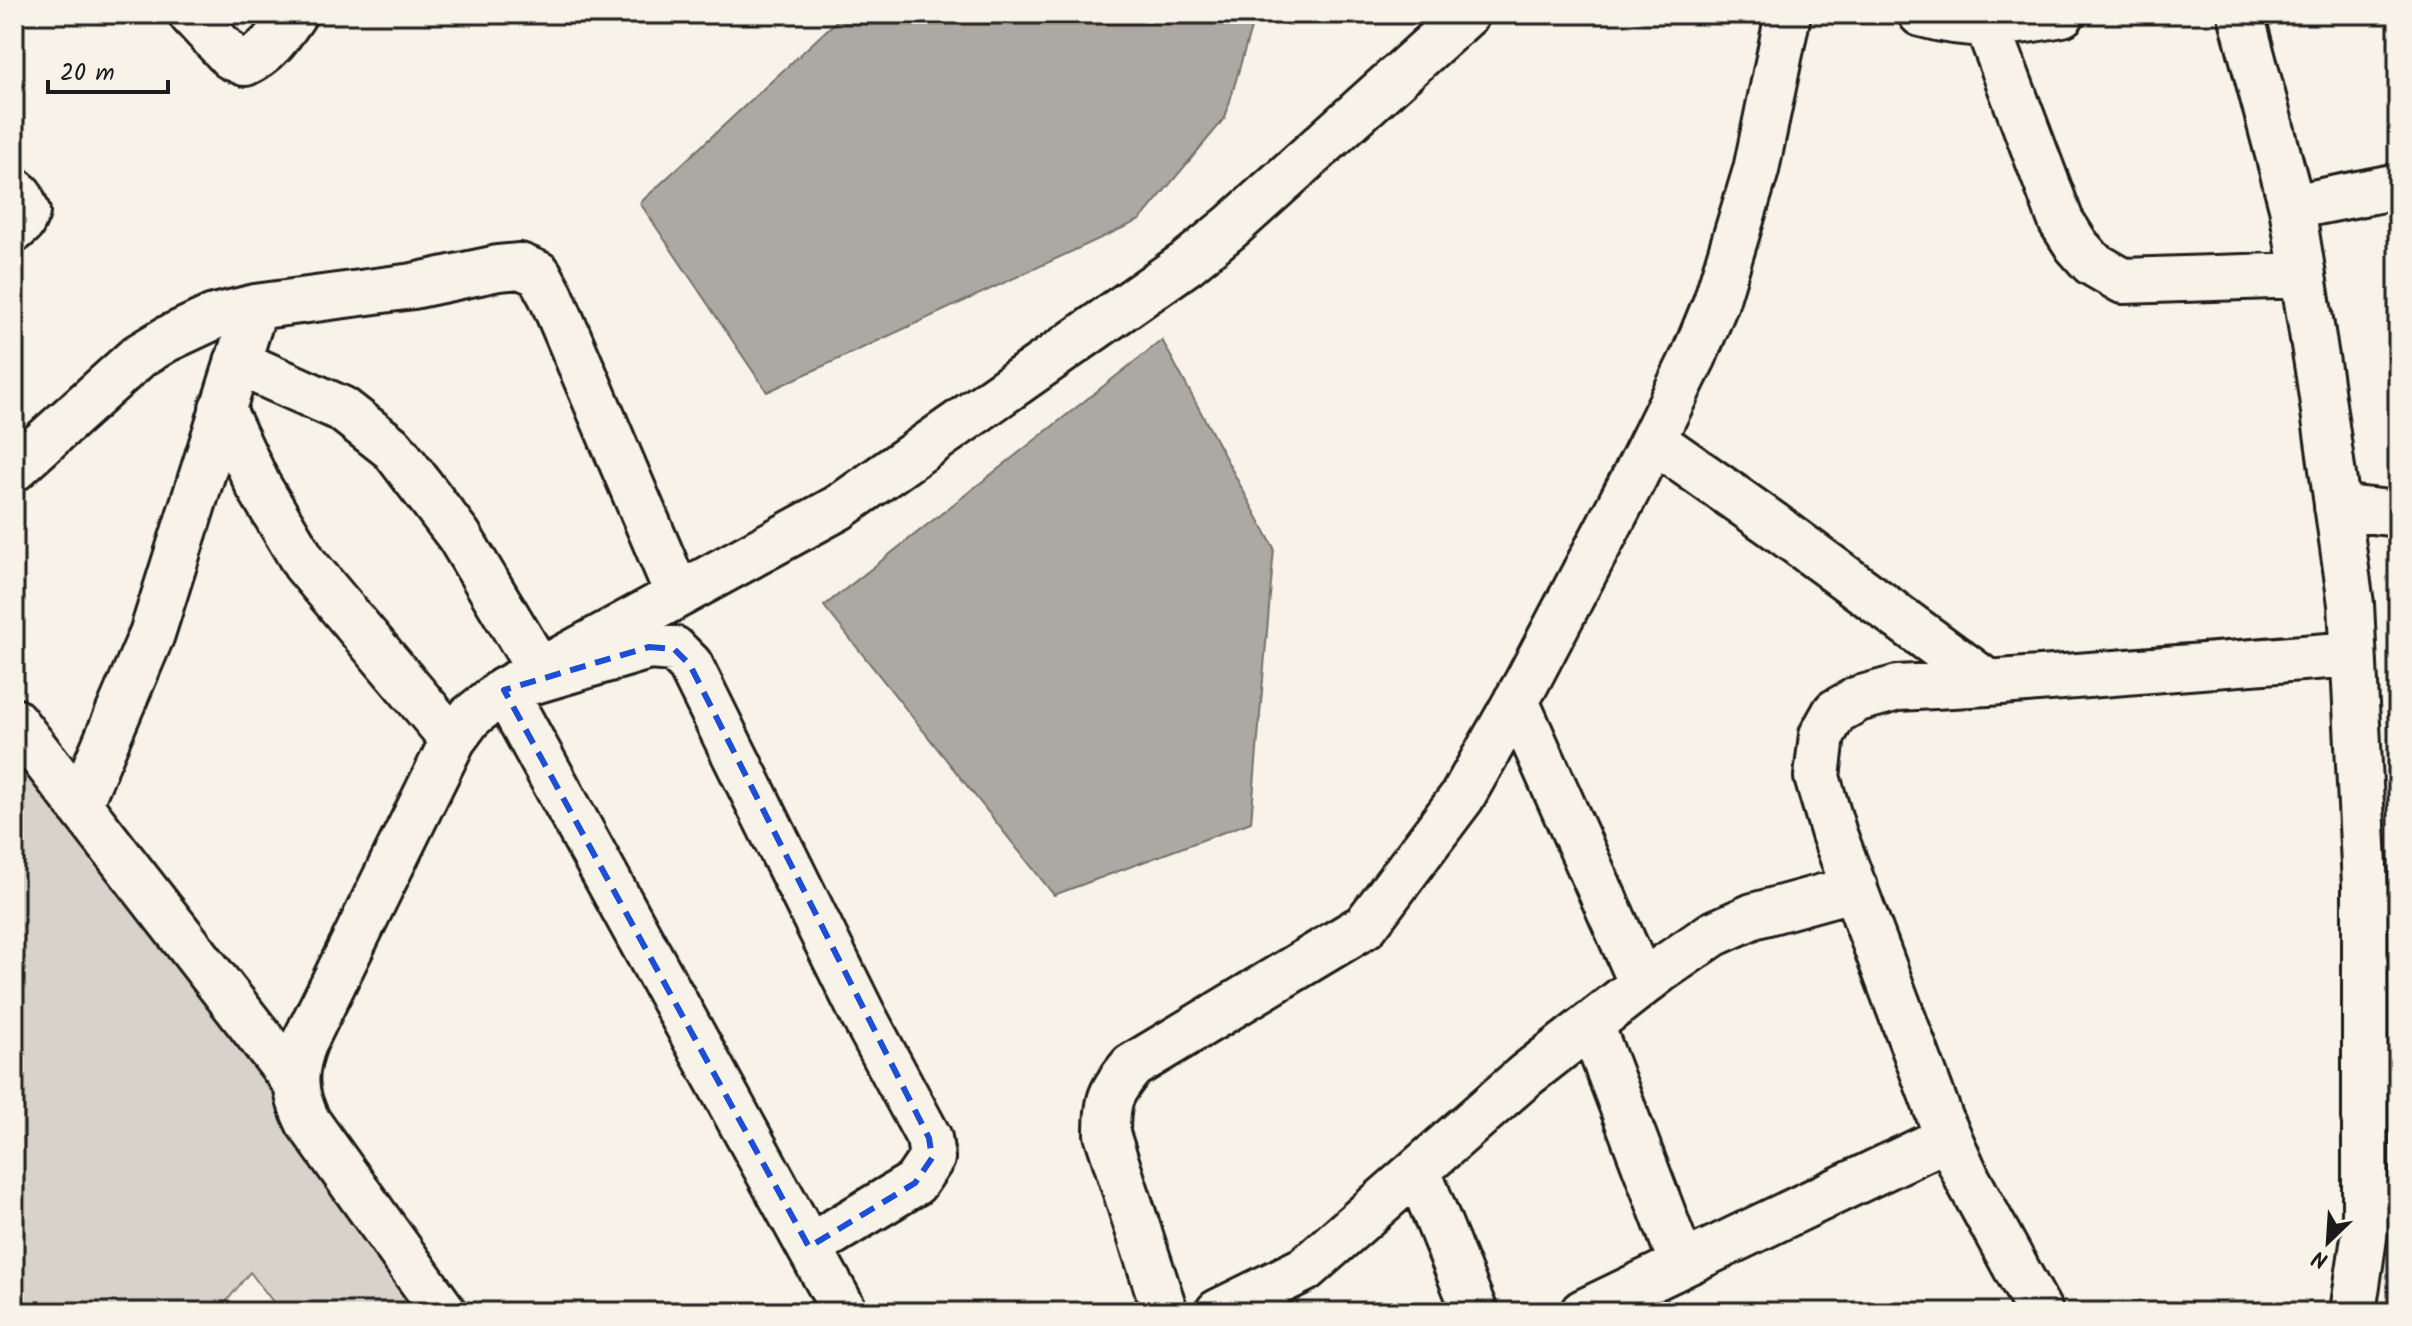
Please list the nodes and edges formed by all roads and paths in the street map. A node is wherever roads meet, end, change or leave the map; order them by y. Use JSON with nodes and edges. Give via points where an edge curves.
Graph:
{"nodes":[{"id":1,"x":191,"y":14,"type":"edge"},
{"id":2,"x":294,"y":14,"type":"edge"},
{"id":3,"x":1467,"y":14,"type":"edge"},
{"id":4,"x":1788,"y":14,"type":"edge"},
{"id":5,"x":1921,"y":14,"type":"edge"},
{"id":6,"x":2062,"y":14,"type":"edge"},
{"id":7,"x":2241,"y":14,"type":"edge"},
{"id":8,"x":1987,"y":24,"type":"junction"},
{"id":9,"x":2398,"y":186,"type":"edge"},
{"id":10,"x":14,"y":190,"type":"edge"},
{"id":11,"x":2292,"y":207,"type":"junction"},
{"id":12,"x":14,"y":230,"type":"edge"},
{"id":13,"x":2303,"y":275,"type":"junction"},
{"id":14,"x":255,"y":307,"type":"junction"},
{"id":15,"x":237,"y":362,"type":"junction"},
{"id":16,"x":222,"y":408,"type":"junction"},
{"id":17,"x":1653,"y":440,"type":"junction"},
{"id":18,"x":14,"y":469,"type":"edge"},
{"id":19,"x":2337,"y":507,"type":"junction"},
{"id":20,"x":2398,"y":514,"type":"edge"},
{"id":21,"x":678,"y":595,"type":"junction"},
{"id":22,"x":2353,"y":654,"type":"junction"},
{"id":23,"x":522,"y":680,"type":"junction"},
{"id":24,"x":1988,"y":683,"type":"junction"},
{"id":25,"x":1516,"y":701,"type":"junction"},
{"id":26,"x":14,"y":721,"type":"edge"},
{"id":27,"x":453,"y":740,"type":"junction"},
{"id":28,"x":79,"y":805,"type":"junction"},
{"id":29,"x":1855,"y":888,"type":"junction"},
{"id":30,"x":1642,"y":984,"type":"junction"},
{"id":31,"x":1591,"y":1024,"type":"junction"},
{"id":32,"x":295,"y":1082,"type":"junction"},
{"id":33,"x":1949,"y":1137,"type":"junction"},
{"id":34,"x":1418,"y":1171,"type":"junction"},
{"id":35,"x":809,"y":1247,"type":"junction"},
{"id":36,"x":1682,"y":1264,"type":"junction"},
{"id":37,"x":444,"y":1312,"type":"edge"},
{"id":38,"x":845,"y":1312,"type":"edge"},
{"id":39,"x":1165,"y":1312,"type":"edge"},
{"id":40,"x":1218,"y":1312,"type":"edge"},
{"id":41,"x":1475,"y":1312,"type":"edge"},
{"id":42,"x":1583,"y":1312,"type":"edge"},
{"id":43,"x":2040,"y":1312,"type":"edge"},
{"id":44,"x":2353,"y":1312,"type":"edge"}],
"edges":[{"from":1,"to":2,"type":"street","via":[[231,57],[245,63],[258,57]]},
{"from":3,"to":21,"type":"street","via":[[1187,263],[838,508]]},
{"from":4,"to":17,"type":"street","via":[[1756,170],[1720,290]]},
{"from":5,"to":8,"type":"street"},
{"from":6,"to":8,"type":"street"},
{"from":7,"to":11,"type":"street"},
{"from":8,"to":13,"type":"street","via":[[2061,221],[2092,263],[2123,281]]},
{"from":9,"to":11,"type":"street"},
{"from":10,"to":12,"type":"street","via":[[27,212]]},
{"from":11,"to":13,"type":"street"},
{"from":13,"to":19,"type":"street"},
{"from":14,"to":15,"type":"street"},
{"from":14,"to":18,"type":"street","via":[[214,317],[139,356]]},
{"from":14,"to":21,"type":"street","via":[[413,286],[498,268],[520,266],[539,274]]},
{"from":15,"to":16,"type":"street"},
{"from":15,"to":23,"type":"street","via":[[342,409],[393,449],[459,536]]},
{"from":16,"to":27,"type":"street","via":[[258,485],[305,564]]},
{"from":16,"to":28,"type":"street","via":[[152,634]]},
{"from":17,"to":24,"type":"street"},
{"from":17,"to":25,"type":"street"},
{"from":19,"to":20,"type":"street"},
{"from":19,"to":22,"type":"street"},
{"from":21,"to":23,"type":"street"},
{"from":22,"to":24,"type":"street"},
{"from":22,"to":44,"type":"street","via":[[2365,885],[2365,1231]]},
{"from":23,"to":27,"type":"street","via":[[470,717]]},
{"from":23,"to":35,"type":"street"},
{"from":23,"to":35,"type":"street","via":[[649,647],[674,649],[690,665],[929,1138],[932,1158],[915,1183]]},
{"from":24,"to":29,"type":"street","via":[[1898,688],[1835,712],[1822,735],[1817,777]]},
{"from":25,"to":30,"type":"street"},
{"from":25,"to":39,"type":"street","via":[[1462,797],[1365,926],[1132,1066],[1120,1080],[1107,1103],[1107,1134]]},
{"from":26,"to":28,"type":"street"},
{"from":27,"to":32,"type":"street","via":[[305,1041]]},
{"from":28,"to":32,"type":"street"},
{"from":29,"to":30,"type":"street","via":[[1753,916],[1713,934]]},
{"from":29,"to":33,"type":"street"},
{"from":30,"to":31,"type":"street"},
{"from":31,"to":34,"type":"street"},
{"from":31,"to":36,"type":"street"},
{"from":32,"to":37,"type":"street","via":[[308,1122]]},
{"from":33,"to":36,"type":"street"},
{"from":33,"to":43,"type":"street"},
{"from":34,"to":40,"type":"street","via":[[1305,1269]]},
{"from":34,"to":41,"type":"street"},
{"from":35,"to":38,"type":"street"},
{"from":36,"to":42,"type":"street"}]}
